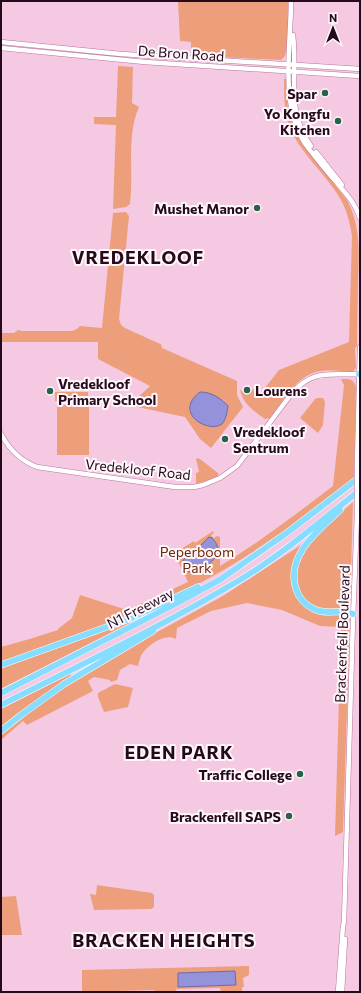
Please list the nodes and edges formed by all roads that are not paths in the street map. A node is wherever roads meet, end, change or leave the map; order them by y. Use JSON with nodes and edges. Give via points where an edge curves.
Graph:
{"nodes":[{"id":1,"x":291,"y":1,"type":"edge"},
{"id":2,"x":1,"y":42,"type":"edge"},
{"id":3,"x":1,"y":48,"type":"edge"},
{"id":4,"x":291,"y":65,"type":"junction"},
{"id":5,"x":360,"y":69,"type":"edge"},
{"id":6,"x":291,"y":72,"type":"junction"},
{"id":7,"x":360,"y":76,"type":"edge"},
{"id":8,"x":360,"y":218,"type":"edge"},
{"id":9,"x":360,"y":347,"type":"edge"},
{"id":10,"x":360,"y":374,"type":"edge"},
{"id":11,"x":1,"y":434,"type":"edge"},
{"id":12,"x":360,"y":477,"type":"edge"},
{"id":13,"x":360,"y":490,"type":"edge"},
{"id":14,"x":351,"y":497,"type":"junction"},
{"id":15,"x":228,"y":574,"type":"junction"},
{"id":16,"x":178,"y":614,"type":"junction"},
{"id":17,"x":353,"y":614,"type":"junction"},
{"id":18,"x":1,"y":665,"type":"edge"},
{"id":19,"x":1,"y":693,"type":"edge"},
{"id":20,"x":1,"y":705,"type":"edge"},
{"id":21,"x":1,"y":732,"type":"edge"},
{"id":22,"x":344,"y":922,"type":"junction"},
{"id":23,"x":338,"y":992,"type":"edge"},
{"id":24,"x":342,"y":992,"type":"edge"}],
"edges":[{"from":1,"to":4,"type":"street"},
{"from":2,"to":4,"type":"street","name":"De Bron Road","via":[[121,54]]},
{"from":3,"to":6,"type":"street","name":"De Bron Road","via":[[145,62]]},
{"from":4,"to":5,"type":"street","name":"De Bron Road"},
{"from":4,"to":6,"type":"street"},
{"from":6,"to":7,"type":"street","name":"De Bron Road"},
{"from":6,"to":8,"type":"street","via":[[290,105],[298,132],[343,189]]},
{"from":9,"to":10,"type":"street","name":"Brackenfell Boulevard"},
{"from":10,"to":11,"type":"street","name":"Vredekloof Road","via":[[314,376],[301,384],[234,469],[215,481],[194,487],[170,487],[37,467],[17,455]]},
{"from":10,"to":17,"type":"street","name":"Brackenfell Boulevard","bridge":true},
{"from":12,"to":15,"type":"highway","name":"N1 Freeway"},
{"from":13,"to":14,"type":"highway","name":"N1 Freeway"},
{"from":14,"to":16,"type":"highway","name":"N1 Freeway","via":[[256,570]]},
{"from":14,"to":17,"type":"highway","via":[[300,553],[293,578],[299,596],[310,607],[326,613]]},
{"from":15,"to":18,"type":"highway","via":[[129,619]]},
{"from":15,"to":19,"type":"highway","name":"N1 Freeway"},
{"from":16,"to":20,"type":"highway","name":"N1 Freeway"},
{"from":16,"to":21,"type":"highway","via":[[64,684]]},
{"from":17,"to":22,"type":"street","name":"Brackenfell Boulevard"},
{"from":22,"to":23,"type":"street","name":"Brackenfell Boulevard"},
{"from":22,"to":24,"type":"street","name":"Brackenfell Boulevard","via":[[346,926]]}]}
